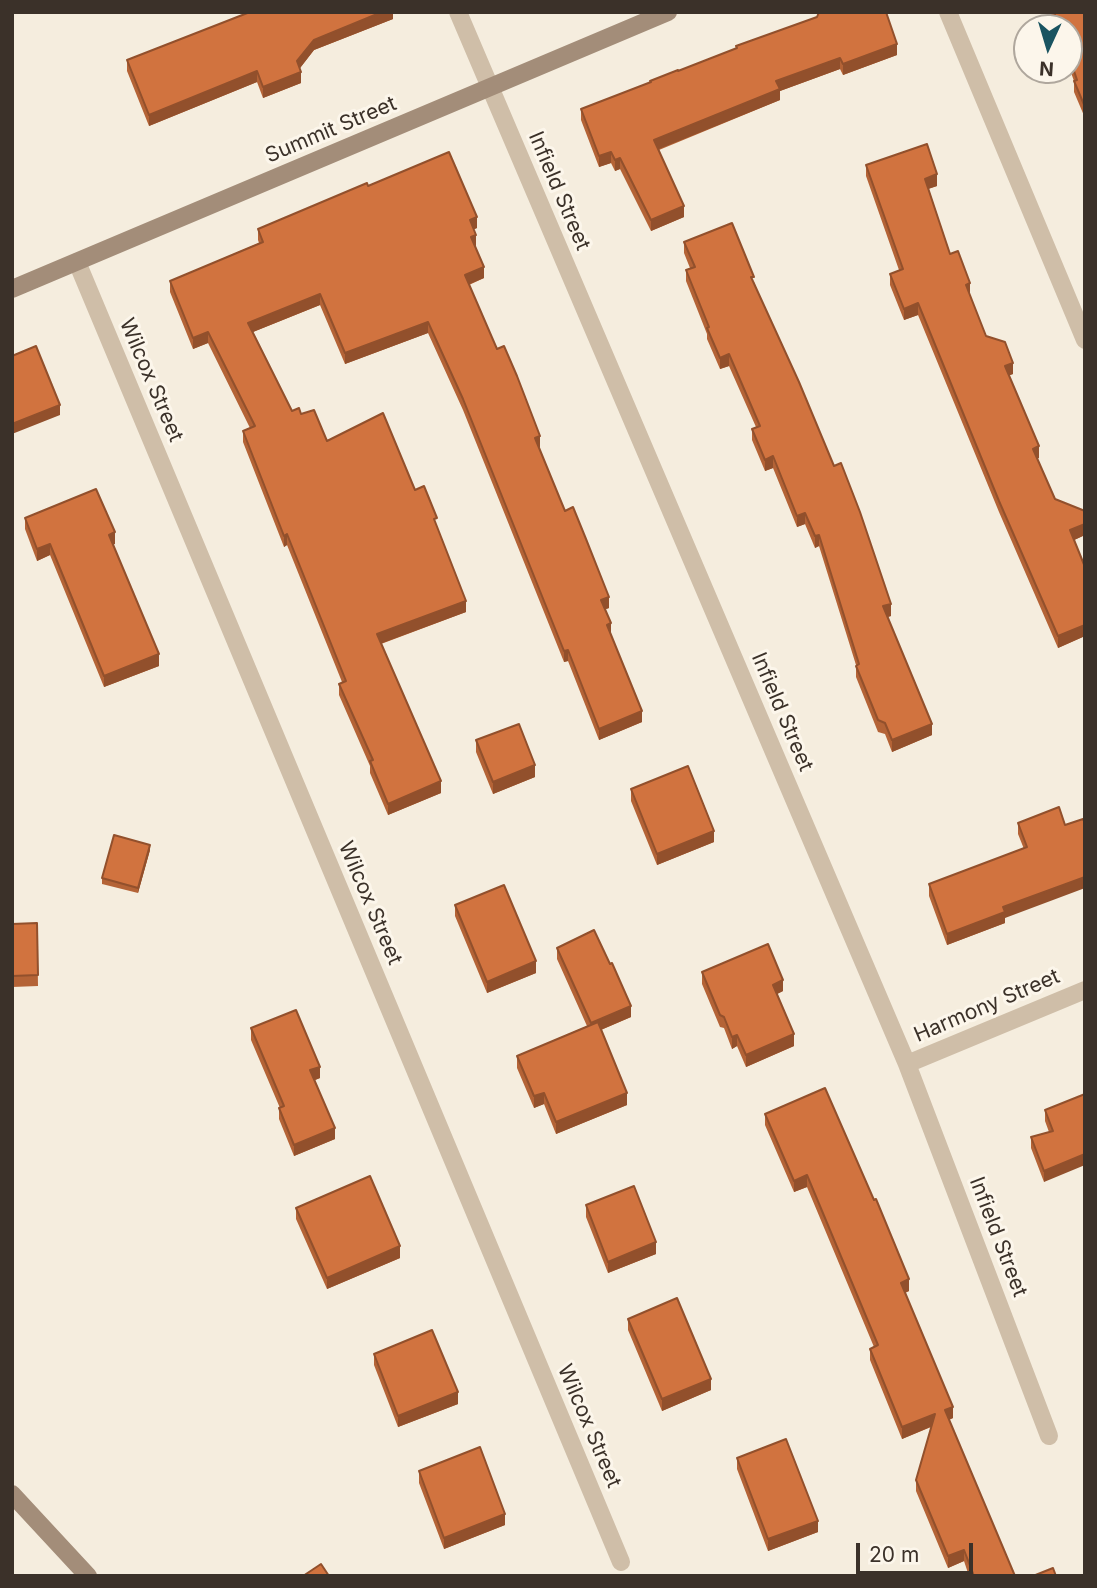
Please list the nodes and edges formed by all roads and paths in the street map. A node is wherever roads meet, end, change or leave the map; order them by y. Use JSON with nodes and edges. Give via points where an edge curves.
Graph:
{"nodes":[{"id":1,"x":458,"y":12,"type":"edge"},
{"id":2,"x":668,"y":12,"type":"edge"},
{"id":3,"x":948,"y":12,"type":"edge"},
{"id":4,"x":489,"y":87,"type":"junction"},
{"id":5,"x":77,"y":262,"type":"junction"},
{"id":6,"x":12,"y":289,"type":"edge"},
{"id":7,"x":1085,"y":340,"type":"edge"},
{"id":8,"x":1085,"y":990,"type":"edge"},
{"id":9,"x":908,"y":1064,"type":"junction"},
{"id":10,"x":1049,"y":1436,"type":"dead end"},
{"id":11,"x":12,"y":1494,"type":"edge"},
{"id":12,"x":621,"y":1562,"type":"dead end"},
{"id":13,"x":88,"y":1576,"type":"edge"}],
"edges":[{"from":1,"to":4,"type":"street","name":"Infield Street"},
{"from":2,"to":4,"type":"main road","name":"Summit Street"},
{"from":3,"to":7,"type":"street"},
{"from":4,"to":5,"type":"main road","name":"Summit Street"},
{"from":4,"to":9,"type":"street","name":"Infield Street"},
{"from":5,"to":6,"type":"main road","name":"Summit Street"},
{"from":5,"to":12,"type":"street","name":"Wilcox Street"},
{"from":8,"to":9,"type":"street","name":"Harmony Street"},
{"from":9,"to":10,"type":"street","name":"Infield Street"},
{"from":11,"to":13,"type":"main road"}]}
